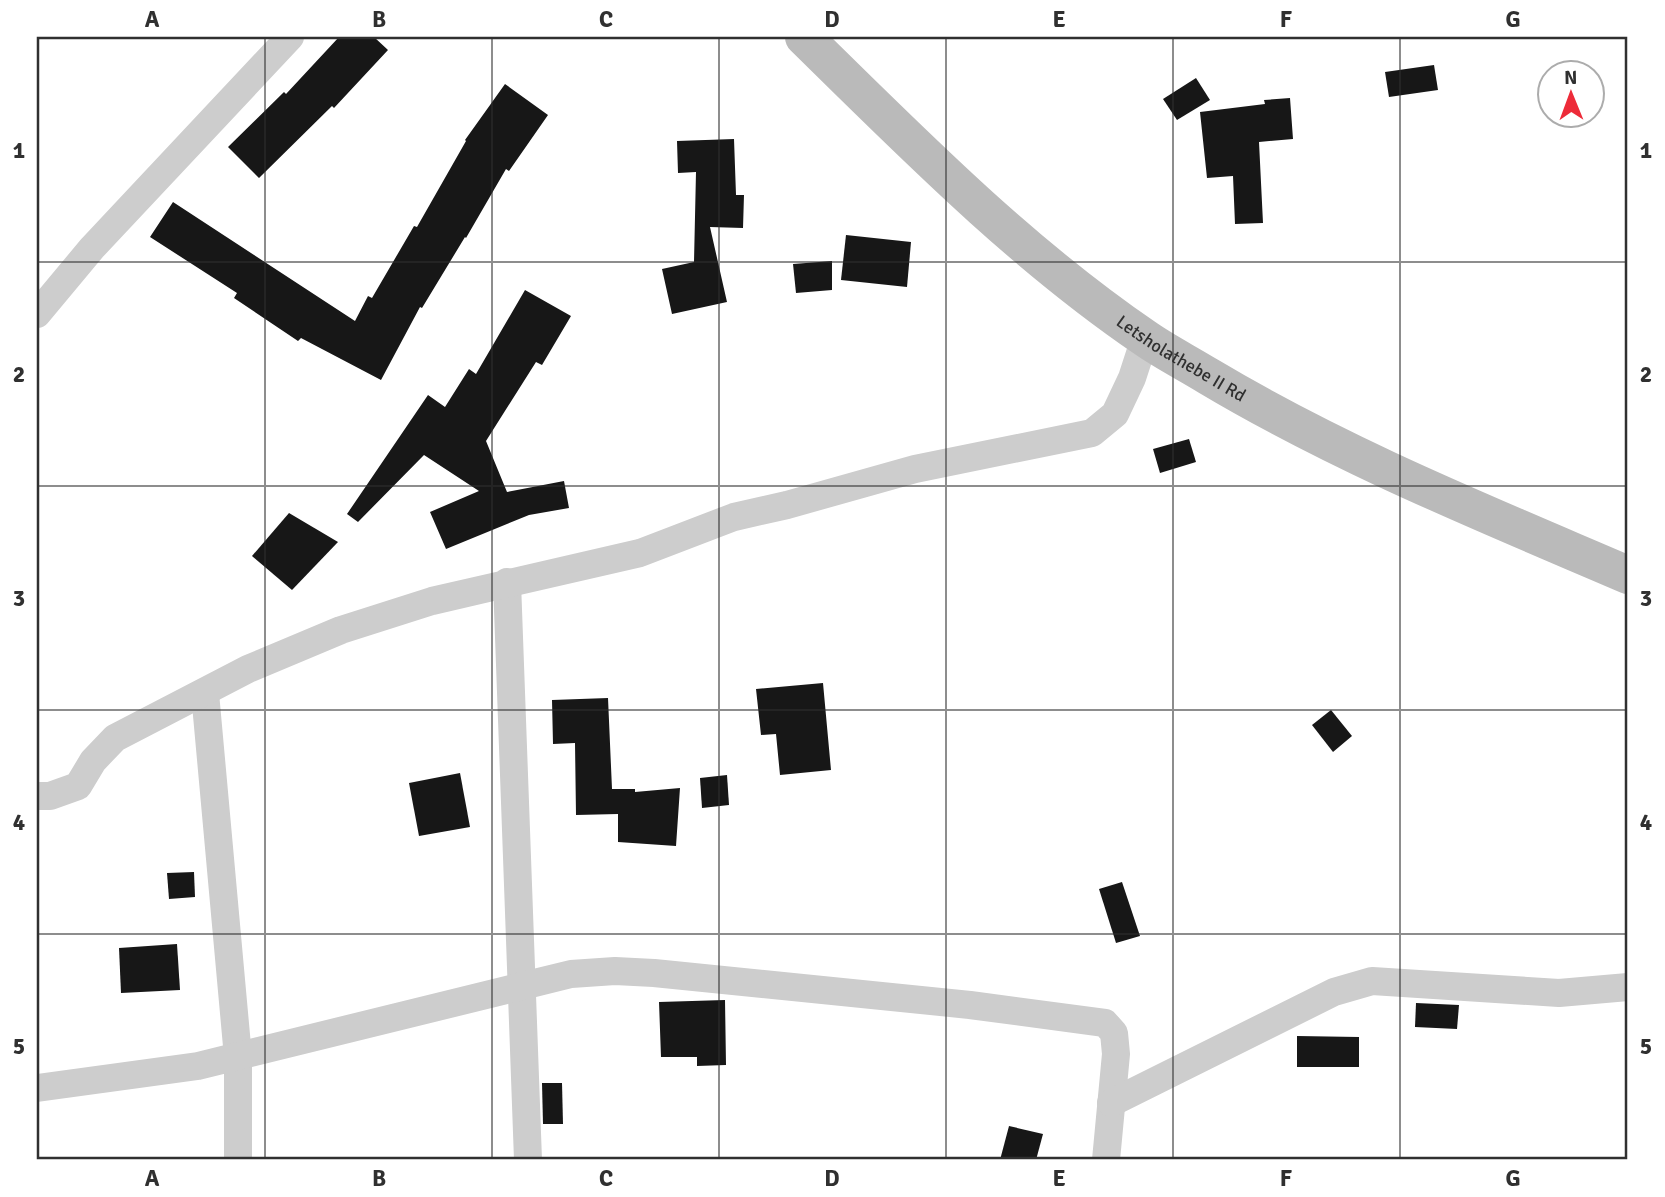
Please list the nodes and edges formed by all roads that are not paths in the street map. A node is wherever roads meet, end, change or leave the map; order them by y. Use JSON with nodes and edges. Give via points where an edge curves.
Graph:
{"nodes":[{"id":1,"x":290,"y":37,"type":"edge"},
{"id":2,"x":804,"y":37,"type":"edge"},
{"id":3,"x":37,"y":314,"type":"edge"},
{"id":4,"x":1145,"y":338,"type":"junction"},
{"id":5,"x":1628,"y":575,"type":"edge"},
{"id":6,"x":507,"y":582,"type":"junction"},
{"id":7,"x":205,"y":693,"type":"junction"},
{"id":8,"x":37,"y":796,"type":"edge"},
{"id":9,"x":520,"y":987,"type":"junction"},
{"id":10,"x":1628,"y":987,"type":"edge"},
{"id":11,"x":238,"y":1057,"type":"junction"},
{"id":12,"x":37,"y":1088,"type":"edge"},
{"id":13,"x":1111,"y":1103,"type":"junction"},
{"id":14,"x":238,"y":1160,"type":"edge"},
{"id":15,"x":528,"y":1160,"type":"edge"},
{"id":16,"x":1106,"y":1160,"type":"edge"}],
"edges":[{"from":1,"to":3,"type":"street","via":[[92,248]]},
{"from":2,"to":4,"type":"street","name":"Letsholathebe II Rd","via":[[1036,256]]},
{"from":4,"to":5,"type":"street","name":"Letsholathebe II Rd","via":[[1264,410],[1395,475]]},
{"from":4,"to":6,"type":"street","via":[[1115,414],[1093,433],[915,469],[734,517],[640,553]]},
{"from":6,"to":7,"type":"street","via":[[341,630],[248,669]]},
{"from":6,"to":9,"type":"street"},
{"from":7,"to":8,"type":"street","via":[[116,738],[93,761],[78,786]]},
{"from":7,"to":11,"type":"street"},
{"from":9,"to":11,"type":"street"},
{"from":9,"to":13,"type":"street","via":[[571,974],[653,973],[1105,1023],[1116,1043]]},
{"from":9,"to":15,"type":"street"},
{"from":10,"to":13,"type":"street","via":[[1559,993],[1371,981],[1334,992]]},
{"from":11,"to":12,"type":"street"},
{"from":11,"to":14,"type":"street"},
{"from":13,"to":16,"type":"street"}]}
